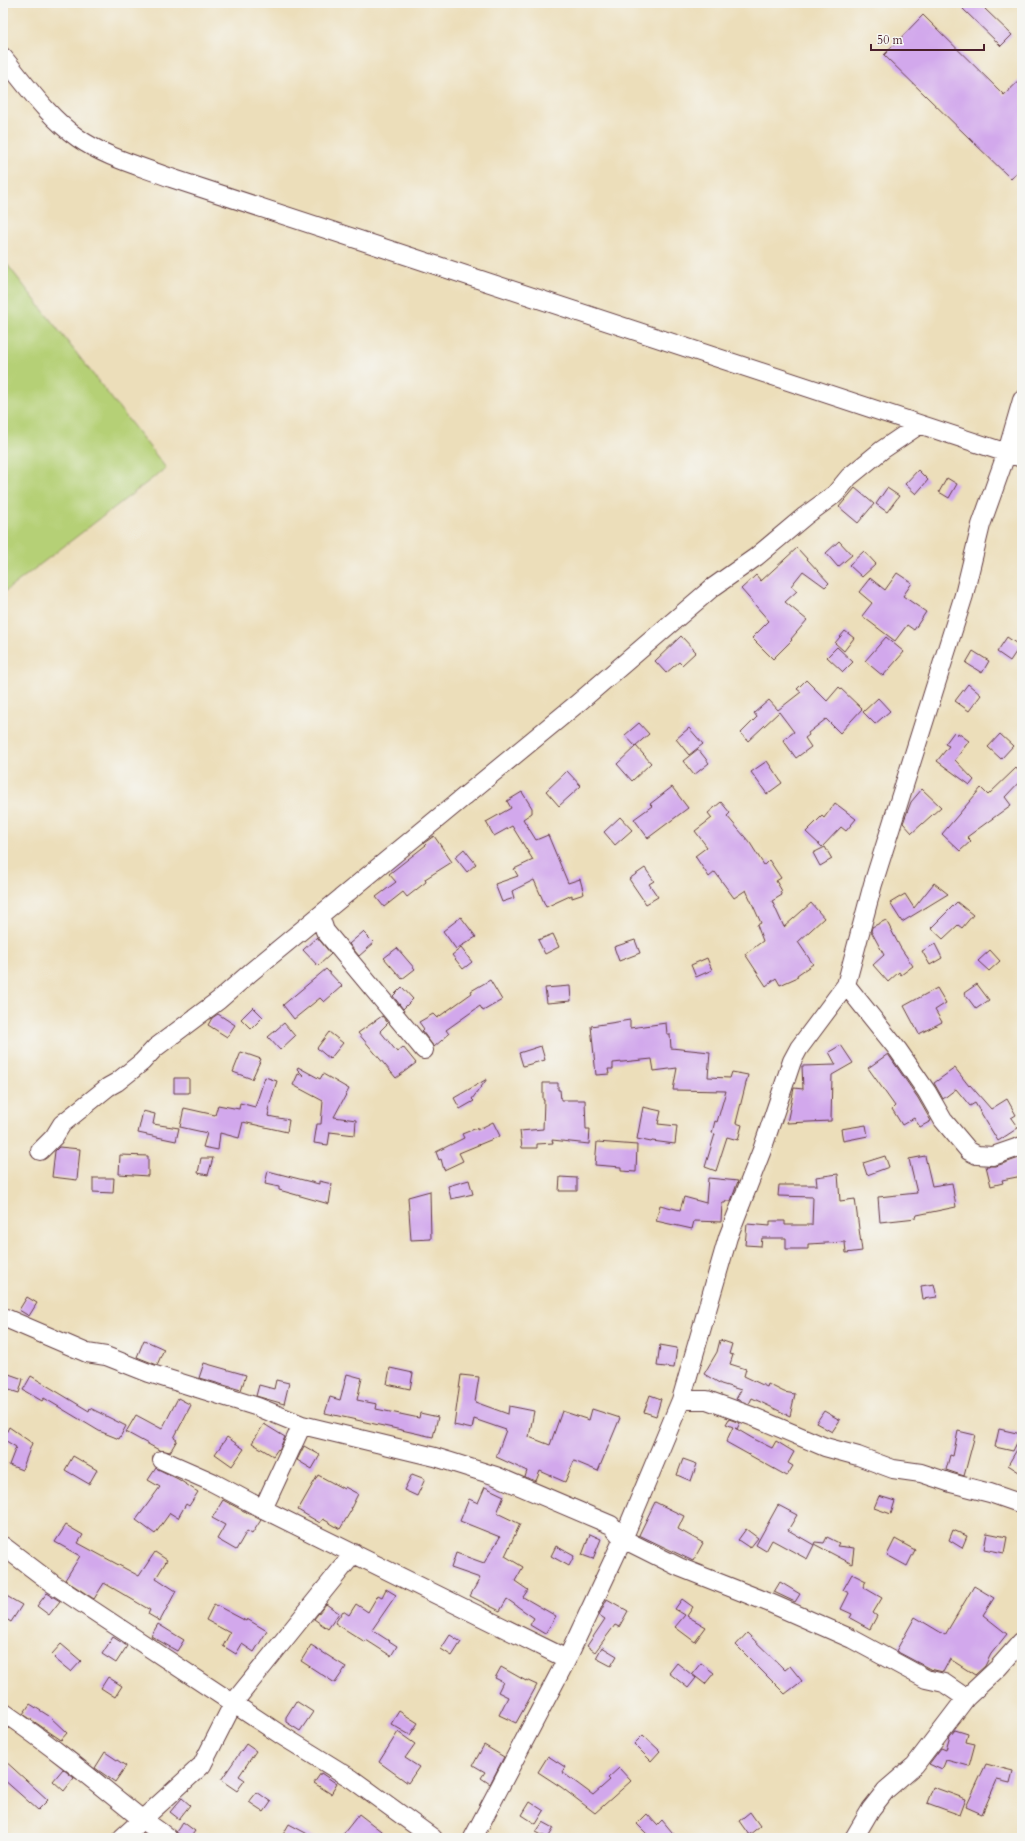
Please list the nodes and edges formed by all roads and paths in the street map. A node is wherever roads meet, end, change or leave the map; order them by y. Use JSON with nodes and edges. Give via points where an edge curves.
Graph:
{"nodes":[{"id":1,"x":3,"y":58,"type":"edge"},
{"id":2,"x":1022,"y":400,"type":"edge"},
{"id":3,"x":919,"y":425,"type":"junction"},
{"id":4,"x":1014,"y":455,"type":"edge"},
{"id":5,"x":320,"y":916,"type":"junction"},
{"id":6,"x":846,"y":985,"type":"junction"},
{"id":7,"x":424,"y":1050,"type":"dead end"},
{"id":8,"x":1022,"y":1146,"type":"edge"},
{"id":9,"x":40,"y":1151,"type":"dead end"},
{"id":10,"x":3,"y":1317,"type":"edge"},
{"id":11,"x":681,"y":1400,"type":"junction"},
{"id":12,"x":302,"y":1425,"type":"junction"},
{"id":13,"x":162,"y":1460,"type":"dead end"},
{"id":14,"x":1022,"y":1504,"type":"edge"},
{"id":15,"x":263,"y":1509,"type":"junction"},
{"id":16,"x":623,"y":1538,"type":"junction"},
{"id":17,"x":3,"y":1546,"type":"edge"},
{"id":18,"x":354,"y":1553,"type":"junction"},
{"id":19,"x":1022,"y":1641,"type":"edge"},
{"id":20,"x":567,"y":1659,"type":"junction"},
{"id":21,"x":966,"y":1698,"type":"junction"},
{"id":22,"x":234,"y":1702,"type":"junction"},
{"id":23,"x":3,"y":1712,"type":"edge"},
{"id":24,"x":143,"y":1820,"type":"junction"},
{"id":25,"x":122,"y":1838,"type":"edge"},
{"id":26,"x":168,"y":1838,"type":"edge"},
{"id":27,"x":433,"y":1838,"type":"edge"},
{"id":28,"x":473,"y":1838,"type":"edge"},
{"id":29,"x":854,"y":1838,"type":"edge"}],
"edges":[{"from":1,"to":3,"type":"street","via":[[58,122],[79,139],[115,157],[171,178]]},
{"from":2,"to":4,"type":"street"},
{"from":3,"to":4,"type":"street"},
{"from":3,"to":5,"type":"street","via":[[882,450],[849,477],[835,494],[756,557],[712,588],[578,703]]},
{"from":4,"to":6,"type":"street","via":[[981,526],[964,595],[873,884]]},
{"from":5,"to":7,"type":"street","via":[[325,931]]},
{"from":5,"to":9,"type":"street","via":[[219,1000],[155,1048],[142,1062],[82,1107],[62,1124],[54,1137]]},
{"from":6,"to":8,"type":"street","via":[[898,1050],[943,1120],[969,1151],[977,1155],[993,1156]]},
{"from":6,"to":11,"type":"street","via":[[792,1061],[762,1150],[728,1238]]},
{"from":10,"to":12,"type":"street","via":[[87,1354],[106,1356],[149,1373],[258,1407]]},
{"from":11,"to":14,"type":"street","via":[[707,1400],[825,1447],[893,1469],[921,1474]]},
{"from":11,"to":16,"type":"street"},
{"from":12,"to":15,"type":"street"},
{"from":12,"to":16,"type":"street","via":[[435,1457],[496,1476],[611,1525]]},
{"from":13,"to":15,"type":"street","via":[[212,1482]]},
{"from":15,"to":18,"type":"street"},
{"from":16,"to":20,"type":"street"},
{"from":16,"to":21,"type":"street","via":[[679,1567],[852,1639],[926,1679],[944,1684]]},
{"from":17,"to":22,"type":"street","via":[[53,1584]]},
{"from":18,"to":20,"type":"street"},
{"from":18,"to":22,"type":"street"},
{"from":19,"to":21,"type":"street"},
{"from":20,"to":28,"type":"street"},
{"from":21,"to":29,"type":"street","via":[[915,1765],[886,1790]]},
{"from":22,"to":24,"type":"street","via":[[202,1765]]},
{"from":22,"to":27,"type":"street","via":[[352,1779]]},
{"from":23,"to":24,"type":"street"},
{"from":24,"to":25,"type":"street"},
{"from":24,"to":26,"type":"street"}]}
